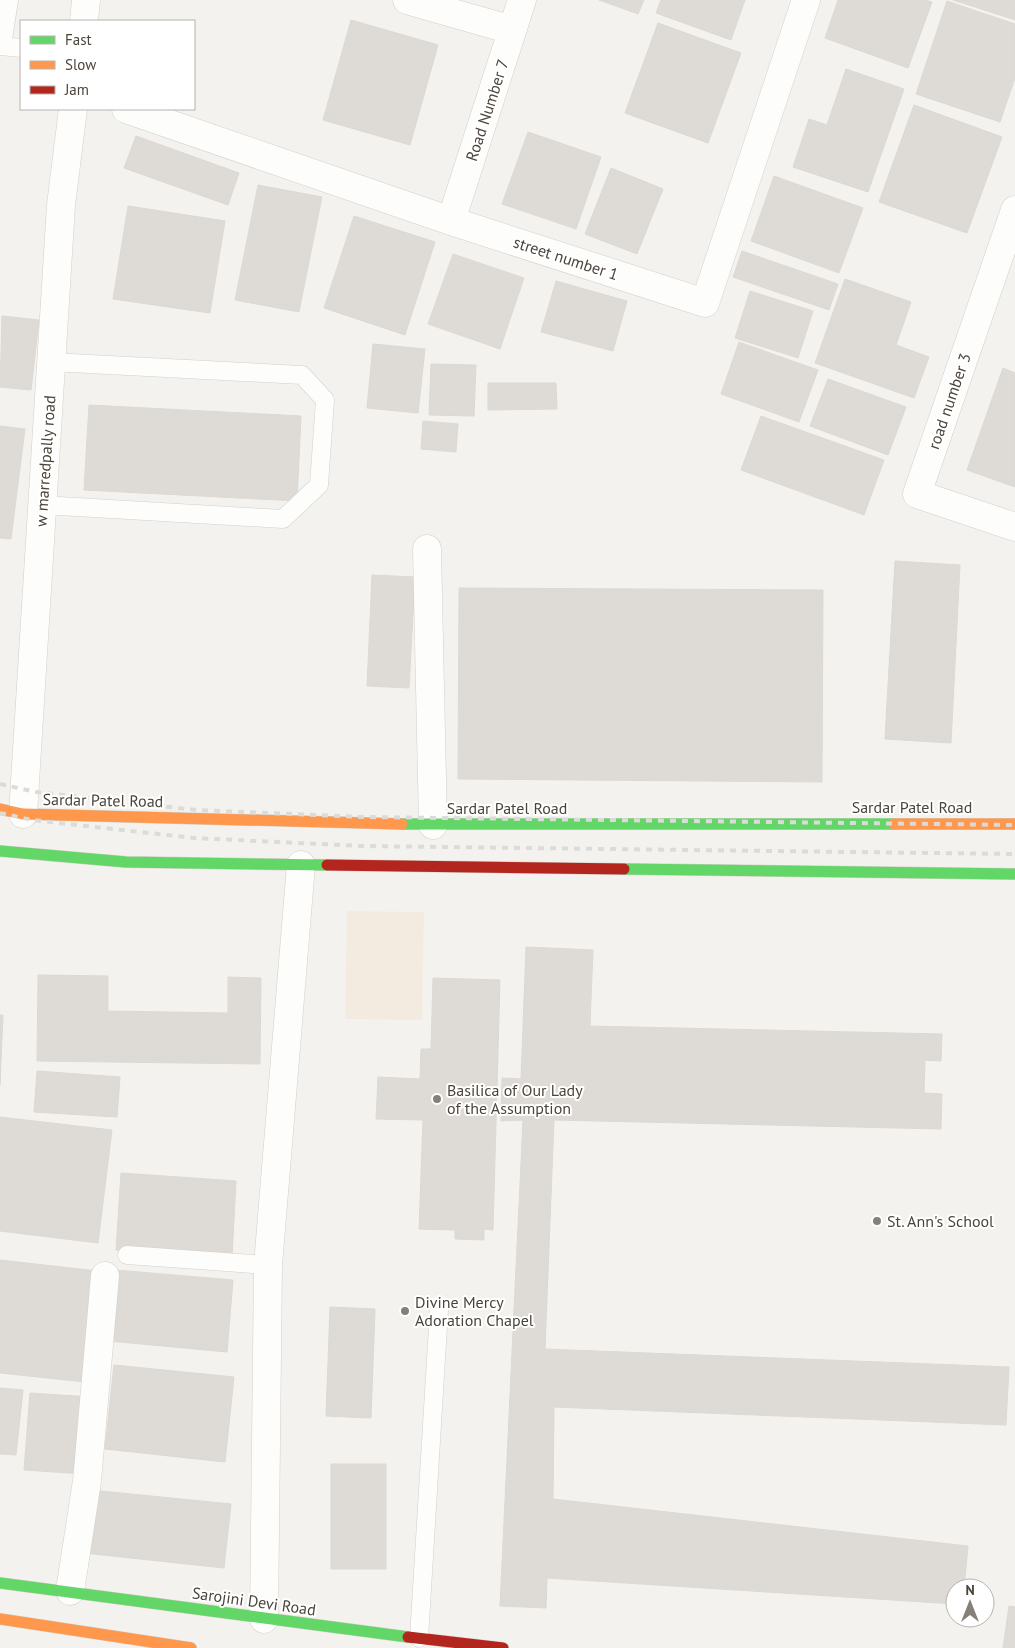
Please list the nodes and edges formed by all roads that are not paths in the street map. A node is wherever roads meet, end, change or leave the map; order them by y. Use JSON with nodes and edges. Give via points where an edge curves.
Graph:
{"nodes":[{"id":1,"x":9,"y":0,"type":"edge"},
{"id":2,"x":86,"y":0,"type":"edge"},
{"id":3,"x":407,"y":0,"type":"edge"},
{"id":4,"x":522,"y":0,"type":"edge"},
{"id":5,"x":806,"y":0,"type":"edge"},
{"id":6,"x":84,"y":20,"type":"edge"},
{"id":7,"x":512,"y":30,"type":"junction"},
{"id":8,"x":1,"y":46,"type":"edge"},
{"id":9,"x":20,"y":48,"type":"edge"},
{"id":10,"x":73,"y":110,"type":"edge"},
{"id":11,"x":129,"y":110,"type":"edge"},
{"id":12,"x":1015,"y":210,"type":"edge"},
{"id":13,"x":451,"y":221,"type":"junction"},
{"id":14,"x":51,"y":362,"type":"junction"},
{"id":15,"x":42,"y":506,"type":"junction"},
{"id":16,"x":1015,"y":528,"type":"edge"},
{"id":17,"x":427,"y":548,"type":"dead end"},
{"id":18,"x":8,"y":812,"type":"edge"},
{"id":19,"x":1015,"y":824,"type":"edge"},
{"id":20,"x":434,"y":825,"type":"junction"},
{"id":21,"x":0,"y":851,"type":"edge"},
{"id":22,"x":301,"y":865,"type":"junction"},
{"id":23,"x":1015,"y":874,"type":"edge"},
{"id":24,"x":127,"y":1255,"type":"dead end"},
{"id":25,"x":268,"y":1264,"type":"junction"},
{"id":26,"x":105,"y":1276,"type":"dead end"},
{"id":27,"x":439,"y":1310,"type":"dead end"},
{"id":28,"x":0,"y":1583,"type":"edge"},
{"id":29,"x":70,"y":1592,"type":"junction"},
{"id":30,"x":0,"y":1619,"type":"edge"},
{"id":31,"x":264,"y":1619,"type":"junction"},
{"id":32,"x":419,"y":1638,"type":"junction"},
{"id":33,"x":86,"y":1640,"type":"edge"},
{"id":34,"x":191,"y":1648,"type":"edge"},
{"id":35,"x":503,"y":1648,"type":"edge"}],
"edges":[{"from":1,"to":8,"type":"lane"},
{"from":2,"to":6,"type":"street"},
{"from":3,"to":7,"type":"street"},
{"from":4,"to":7,"type":"street","name":"Road Number 7"},
{"from":5,"to":13,"type":"street","name":"street number 1","via":[[705,303]]},
{"from":7,"to":13,"type":"street","name":"Road Number 7"},
{"from":8,"to":9,"type":"lane"},
{"from":10,"to":14,"type":"street","name":"w marredpally road","via":[[61,205]]},
{"from":11,"to":13,"type":"street","name":"street number 1"},
{"from":12,"to":16,"type":"street","name":"road number 3","via":[[917,494]]},
{"from":14,"to":15,"type":"street","name":"w marredpally road"},
{"from":14,"to":15,"type":"lane","via":[[302,375],[325,400],[319,485],[283,519]]},
{"from":15,"to":18,"type":"street","name":"w marredpally road"},
{"from":17,"to":20,"type":"street"},
{"from":18,"to":20,"type":"main road","name":"Sardar Patel Road"},
{"from":19,"to":20,"type":"main road","name":"Sardar Patel Road"},
{"from":21,"to":22,"type":"main road","via":[[126,862]]},
{"from":22,"to":23,"type":"main road"},
{"from":22,"to":25,"type":"street"},
{"from":24,"to":25,"type":"lane"},
{"from":25,"to":31,"type":"street"},
{"from":26,"to":29,"type":"street","via":[[87,1481]]},
{"from":27,"to":32,"type":"lane"},
{"from":28,"to":29,"type":"main road","name":"Sarojini Devi Road"},
{"from":29,"to":31,"type":"main road","name":"Sarojini Devi Road"},
{"from":30,"to":33,"type":"main road"},
{"from":31,"to":32,"type":"main road","name":"Sarojini Devi Road"},
{"from":32,"to":35,"type":"main road","name":"Sarojini Devi Road"},
{"from":33,"to":34,"type":"main road"}]}
